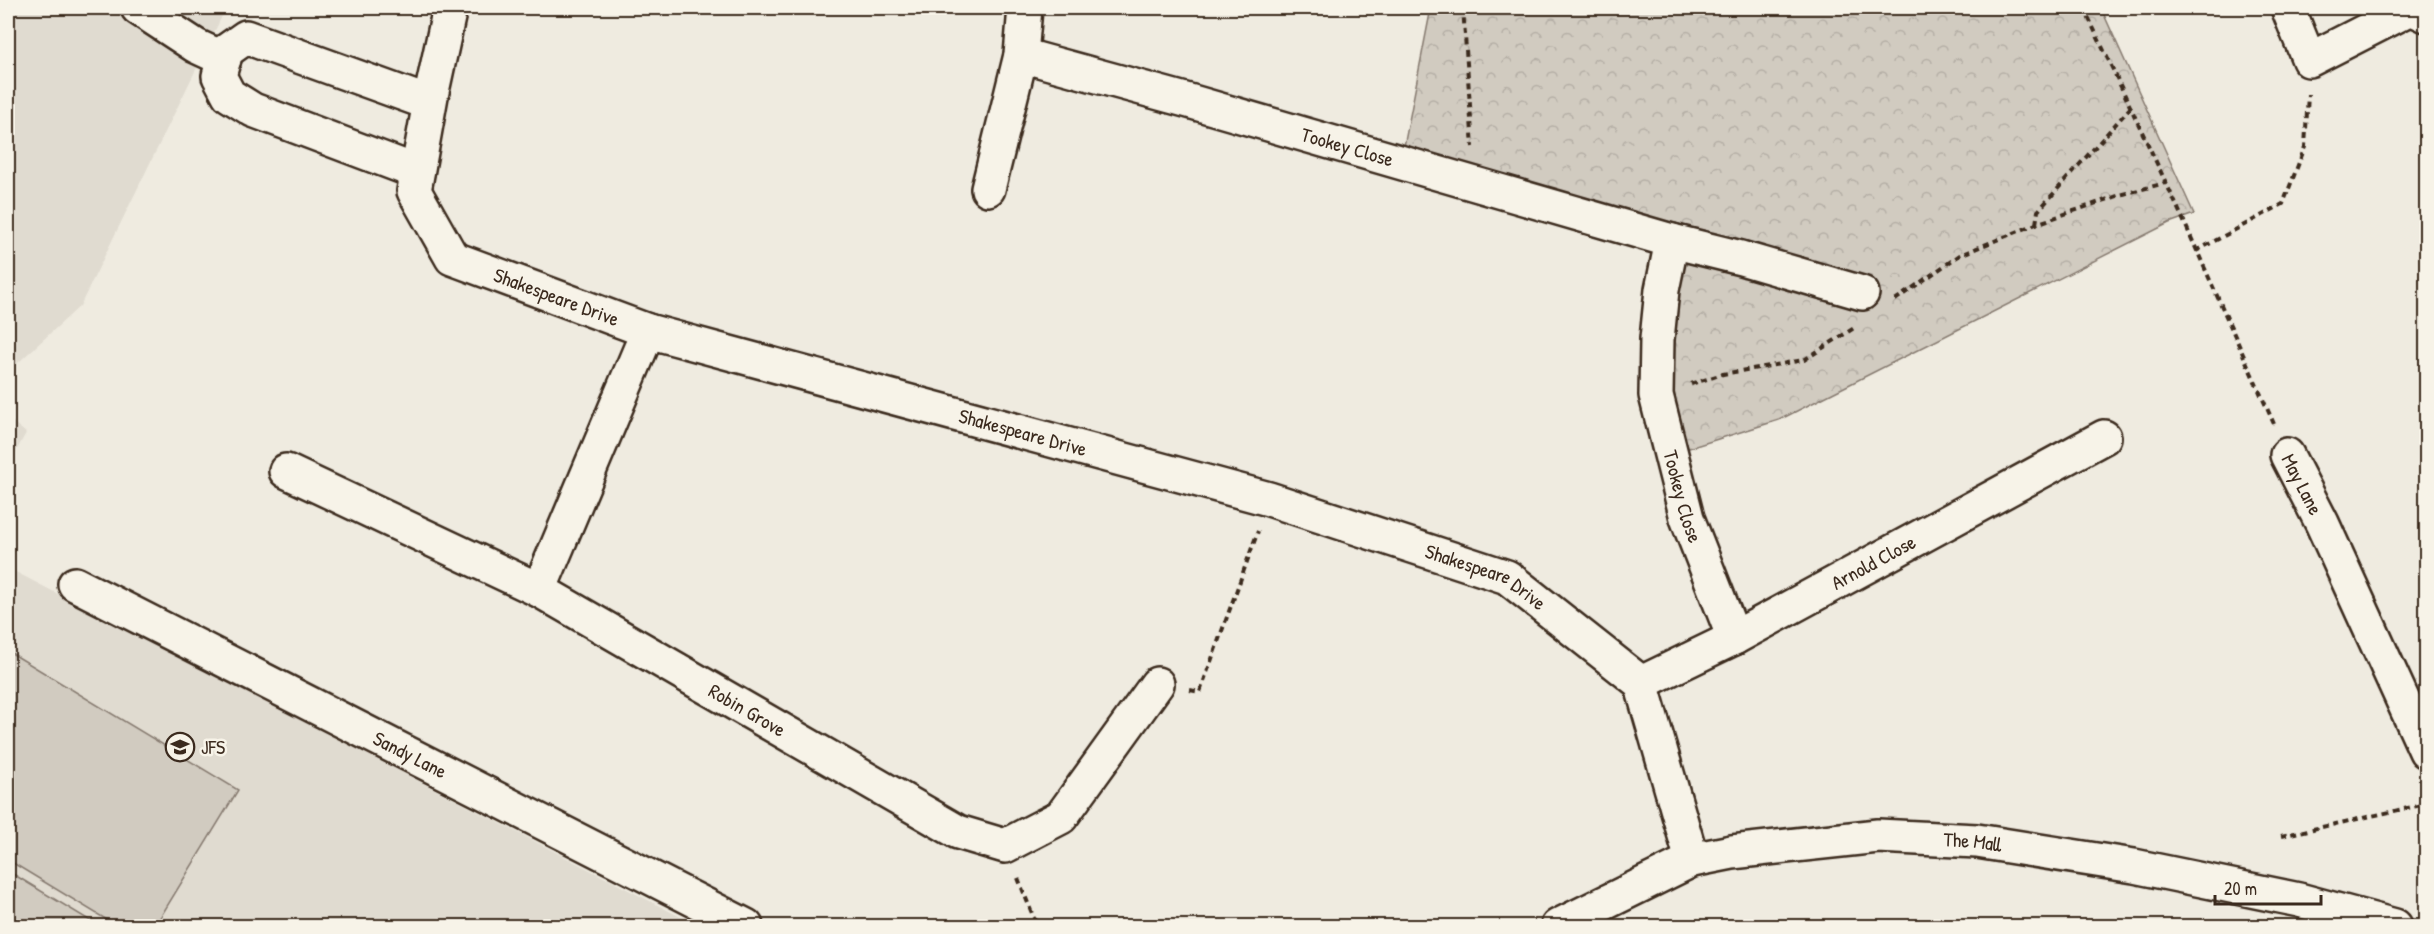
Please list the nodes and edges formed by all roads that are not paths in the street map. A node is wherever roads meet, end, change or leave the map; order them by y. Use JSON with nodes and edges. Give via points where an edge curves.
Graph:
{"nodes":[{"id":1,"x":138,"y":8,"type":"edge"},
{"id":2,"x":450,"y":8,"type":"edge"},
{"id":3,"x":1025,"y":8,"type":"edge"},
{"id":4,"x":2288,"y":8,"type":"edge"},
{"id":5,"x":2427,"y":15,"type":"edge"},
{"id":6,"x":1021,"y":55,"type":"junction"},
{"id":7,"x":224,"y":59,"type":"junction"},
{"id":8,"x":429,"y":103,"type":"junction"},
{"id":9,"x":417,"y":172,"type":"junction"},
{"id":10,"x":988,"y":189,"type":"dead end"},
{"id":11,"x":1672,"y":241,"type":"junction"},
{"id":12,"x":1872,"y":306,"type":"road end"},
{"id":13,"x":648,"y":331,"type":"junction"},
{"id":14,"x":2104,"y":437,"type":"dead end"},
{"id":15,"x":2287,"y":455,"type":"road end"},
{"id":16,"x":286,"y":471,"type":"dead end"},
{"id":17,"x":75,"y":584,"type":"dead end"},
{"id":18,"x":539,"y":590,"type":"junction"},
{"id":19,"x":1734,"y":638,"type":"junction"},
{"id":20,"x":1641,"y":683,"type":"junction"},
{"id":21,"x":1157,"y":684,"type":"road end"},
{"id":22,"x":2427,"y":751,"type":"edge"},
{"id":23,"x":1692,"y":861,"type":"junction"},
{"id":24,"x":2297,"y":913,"type":"edge"},
{"id":25,"x":746,"y":927,"type":"edge"},
{"id":26,"x":1558,"y":927,"type":"edge"},
{"id":27,"x":2395,"y":927,"type":"edge"}],
"edges":[{"from":1,"to":7,"type":"street","via":[[196,46]]},
{"from":2,"to":8,"type":"street","name":"Shakespeare Drive"},
{"from":3,"to":6,"type":"street"},
{"from":4,"to":5,"type":"street","via":[[2309,60],[2411,8]]},
{"from":6,"to":10,"type":"street"},
{"from":6,"to":11,"type":"street","name":"Tookey Close"},
{"from":7,"to":8,"type":"street","via":[[226,51],[246,37]]},
{"from":7,"to":9,"type":"street","via":[[219,76],[229,95],[254,110]]},
{"from":8,"to":9,"type":"street","name":"Shakespeare Drive"},
{"from":9,"to":13,"type":"street","name":"Shakespeare Drive","via":[[414,191],[452,258]]},
{"from":11,"to":12,"type":"street","name":"Tookey Close","via":[[1741,258]]},
{"from":11,"to":19,"type":"street","name":"Tookey Close","via":[[1662,290],[1656,395],[1687,518]]},
{"from":13,"to":18,"type":"street"},
{"from":13,"to":20,"type":"street","name":"Shakespeare Drive","via":[[1269,499],[1507,578]]},
{"from":14,"to":19,"type":"street","name":"Arnold Close"},
{"from":15,"to":22,"type":"street","name":"May Lane"},
{"from":16,"to":18,"type":"street","name":"Robin Grove"},
{"from":17,"to":25,"type":"street","name":"Sandy Lane"},
{"from":18,"to":21,"type":"street","name":"Robin Grove","via":[[958,832],[1005,846],[1061,817]]},
{"from":19,"to":20,"type":"street","name":"Arnold Close"},
{"from":20,"to":23,"type":"street"},
{"from":23,"to":24,"type":"street","name":"The Mall","via":[[1755,849],[1878,836],[1977,841],[2134,866]]},
{"from":23,"to":26,"type":"street","name":"The Mall"},
{"from":24,"to":27,"type":"street","name":"The Mall"}]}
